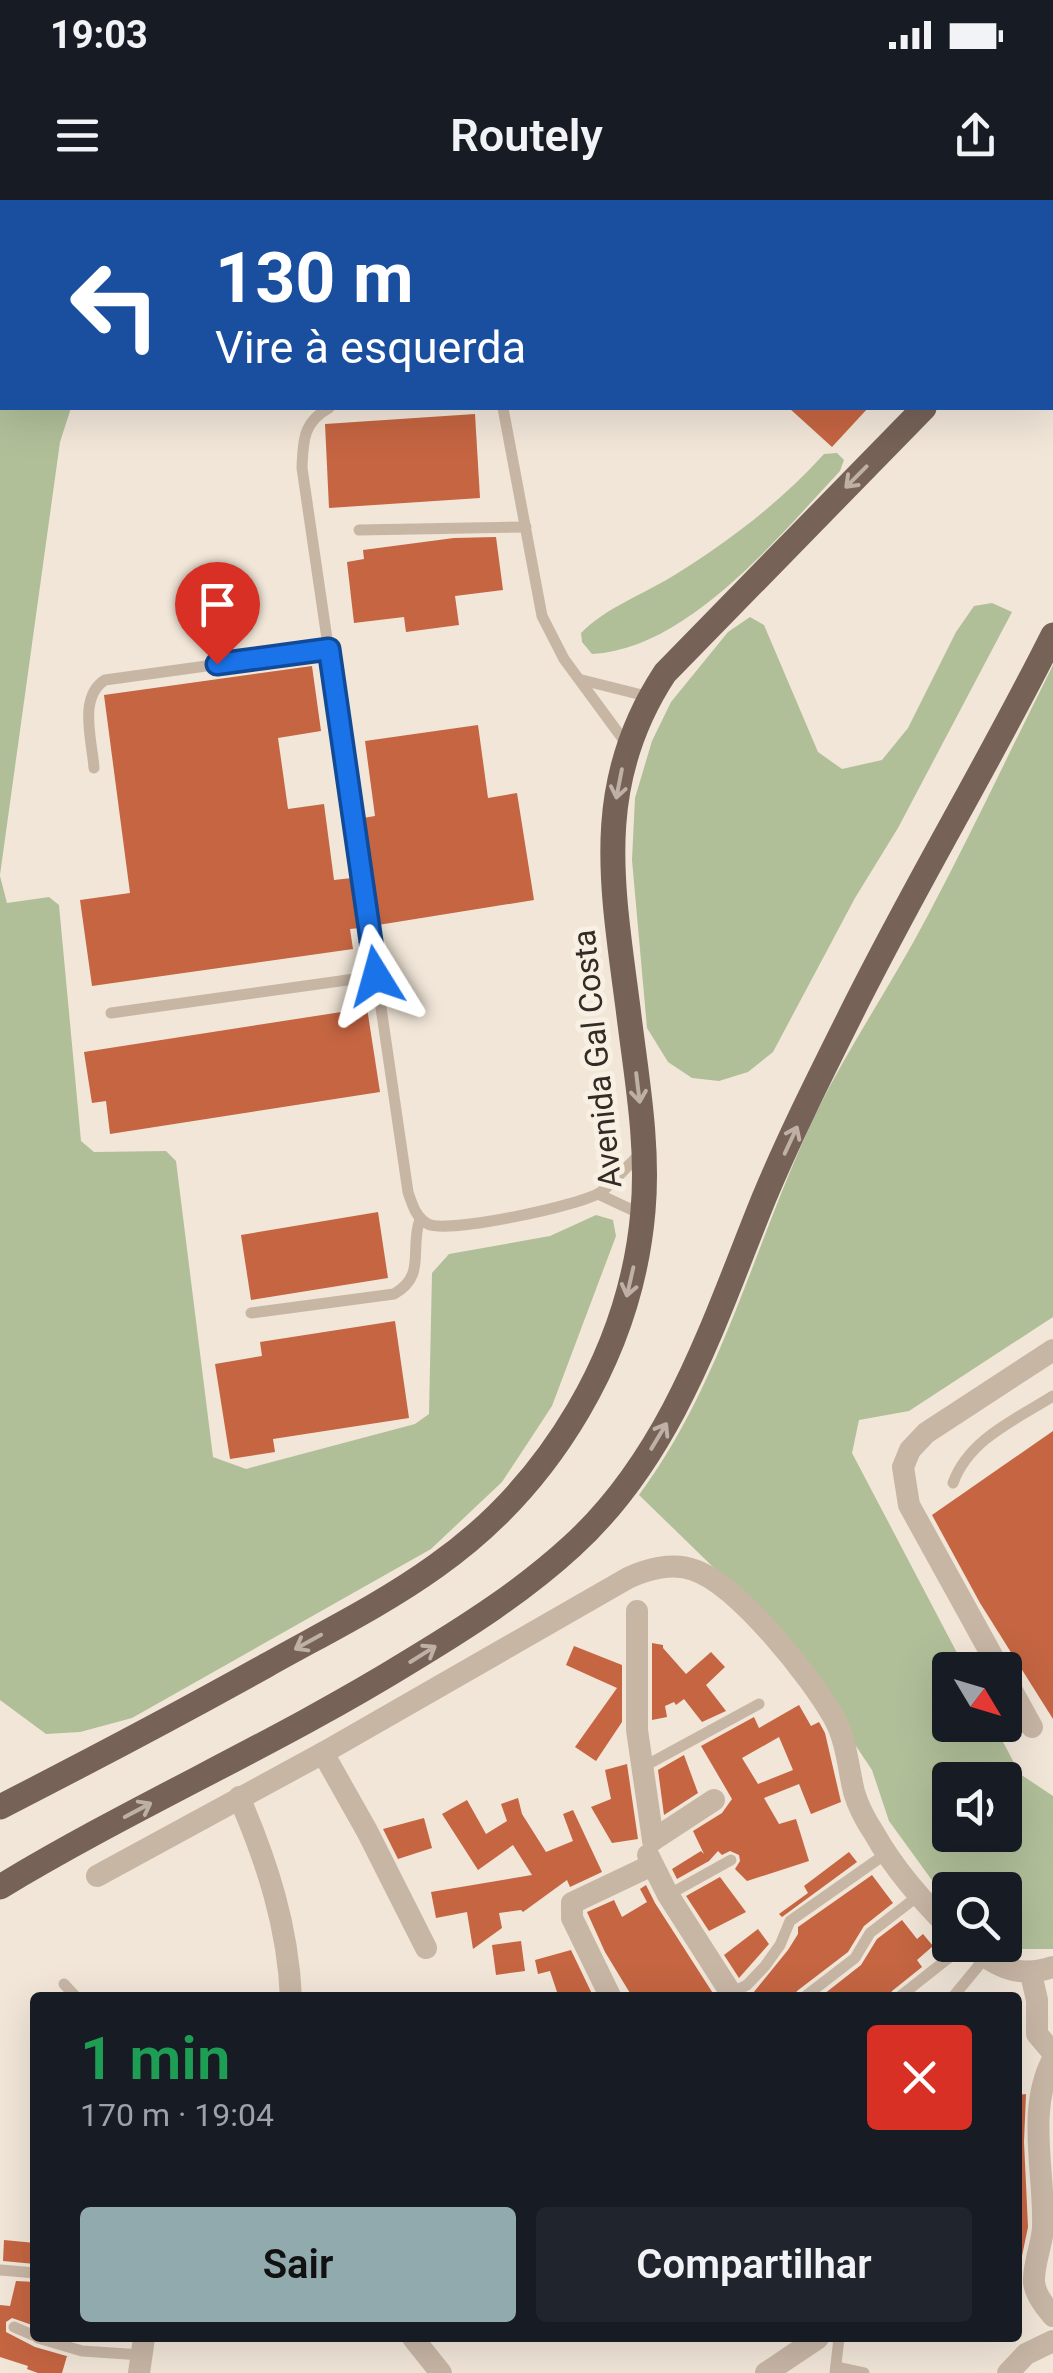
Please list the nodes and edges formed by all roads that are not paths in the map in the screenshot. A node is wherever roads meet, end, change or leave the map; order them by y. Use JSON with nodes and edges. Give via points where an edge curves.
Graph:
{"nodes":[{"id":1,"x":325,"y":410,"type":"edge"},
{"id":2,"x":503,"y":410,"type":"edge"},
{"id":3,"x":922,"y":410,"type":"edge"},
{"id":4,"x":526,"y":527,"type":"junction"},
{"id":5,"x":360,"y":530,"type":"dead end"},
{"id":6,"x":1053,"y":635,"type":"edge"},
{"id":7,"x":329,"y":649,"type":"junction"},
{"id":8,"x":582,"y":680,"type":"junction"},
{"id":9,"x":650,"y":696,"type":"junction"},
{"id":10,"x":628,"y":746,"type":"junction"},
{"id":11,"x":94,"y":768,"type":"dead end"},
{"id":12,"x":376,"y":976,"type":"junction"},
{"id":13,"x":112,"y":1014,"type":"dead end"},
{"id":14,"x":644,"y":1151,"type":"junction"},
{"id":15,"x":598,"y":1194,"type":"junction"},
{"id":16,"x":642,"y":1215,"type":"junction"},
{"id":17,"x":420,"y":1220,"type":"junction"},
{"id":18,"x":251,"y":1313,"type":"dead end"},
{"id":19,"x":1053,"y":1350,"type":"edge"},
{"id":20,"x":1053,"y":1396,"type":"edge"},
{"id":21,"x":953,"y":1483,"type":"dead end"},
{"id":22,"x":637,"y":1612,"type":"dead end"},
{"id":23,"x":990,"y":1652,"type":"edge"},
{"id":24,"x":759,"y":1704,"type":"dead end"},
{"id":25,"x":1022,"y":1709,"type":"edge"},
{"id":26,"x":1032,"y":1727,"type":"dead end"},
{"id":27,"x":324,"y":1753,"type":"junction"},
{"id":28,"x":643,"y":1768,"type":"junction"},
{"id":29,"x":239,"y":1798,"type":"junction"},
{"id":30,"x":714,"y":1800,"type":"dead end"},
{"id":31,"x":0,"y":1807,"type":"edge"},
{"id":32,"x":653,"y":1840,"type":"junction"},
{"id":33,"x":887,"y":1853,"type":"junction"},
{"id":34,"x":731,"y":1860,"type":"dead end"},
{"id":35,"x":652,"y":1866,"type":"junction"},
{"id":36,"x":98,"y":1876,"type":"dead end"},
{"id":37,"x":0,"y":1886,"type":"edge"},
{"id":38,"x":668,"y":1895,"type":"junction"},
{"id":39,"x":918,"y":1896,"type":"junction"},
{"id":40,"x":932,"y":1910,"type":"edge"},
{"id":41,"x":426,"y":1948,"type":"dead end"},
{"id":42,"x":953,"y":1962,"type":"edge"},
{"id":43,"x":967,"y":1962,"type":"edge"},
{"id":44,"x":1014,"y":1962,"type":"edge"},
{"id":45,"x":1042,"y":1971,"type":"edge"},
{"id":46,"x":64,"y":1984,"type":"dead end"},
{"id":47,"x":71,"y":1992,"type":"edge"},
{"id":48,"x":290,"y":1992,"type":"edge"},
{"id":49,"x":609,"y":1992,"type":"edge"},
{"id":50,"x":731,"y":1992,"type":"edge"},
{"id":51,"x":738,"y":1992,"type":"edge"},
{"id":52,"x":812,"y":1992,"type":"edge"},
{"id":53,"x":907,"y":1992,"type":"edge"},
{"id":54,"x":955,"y":1992,"type":"edge"},
{"id":55,"x":1053,"y":2056,"type":"edge"},
{"id":56,"x":0,"y":2270,"type":"edge"},
{"id":57,"x":30,"y":2272,"type":"edge"},
{"id":58,"x":1053,"y":2316,"type":"edge"},
{"id":59,"x":14,"y":2327,"type":"dead end"},
{"id":60,"x":30,"y":2334,"type":"edge"},
{"id":61,"x":1053,"y":2340,"type":"edge"},
{"id":62,"x":54,"y":2342,"type":"edge"},
{"id":63,"x":416,"y":2342,"type":"edge"},
{"id":64,"x":805,"y":2342,"type":"edge"},
{"id":65,"x":838,"y":2342,"type":"edge"},
{"id":66,"x":142,"y":2355,"type":"edge"},
{"id":67,"x":836,"y":2370,"type":"edge"},
{"id":68,"x":441,"y":2373,"type":"edge"},
{"id":69,"x":766,"y":2373,"type":"edge"},
{"id":70,"x":864,"y":2373,"type":"edge"},
{"id":71,"x":1008,"y":2373,"type":"edge"}],
"edges":[{"from":1,"to":7,"type":"lane","via":[[308,425],[302,468]]},
{"from":2,"to":4,"type":"lane"},
{"from":3,"to":9,"type":"main road","name":"Avenida Gal Costa","one_way":true,"via":[[692,642]]},
{"from":4,"to":5,"type":"lane"},
{"from":4,"to":8,"type":"lane","via":[[542,616]]},
{"from":37,"to":6,"type":"main road","one_way":true,"via":[[334,1708],[488,1613],[551,1565],[614,1501],[683,1396],[767,1191],[848,1018]]},
{"from":7,"to":11,"type":"lane","via":[[106,680],[88,703]]},
{"from":7,"to":12,"type":"lane"},
{"from":8,"to":9,"type":"lane"},
{"from":8,"to":10,"type":"lane"},
{"from":9,"to":10,"type":"main road","name":"Avenida Gal Costa"},
{"from":10,"to":14,"type":"main road","name":"Avenida Gal Costa","one_way":true,"via":[[610,877]]},
{"from":12,"to":13,"type":"lane"},
{"from":12,"to":17,"type":"lane","via":[[408,1192]]},
{"from":14,"to":15,"type":"lane"},
{"from":14,"to":16,"type":"main road","name":"Avenida Gal Costa"},
{"from":15,"to":16,"type":"lane"},
{"from":15,"to":17,"type":"lane","via":[[474,1225],[445,1228]]},
{"from":16,"to":31,"type":"main road","name":"Avenida Gal Costa","one_way":true,"via":[[626,1300],[583,1403],[540,1466],[470,1540],[397,1592]]},
{"from":17,"to":18,"type":"lane","via":[[412,1278],[394,1294]]},
{"from":19,"to":23,"type":"street","via":[[926,1433],[903,1467],[909,1505]]},
{"from":20,"to":21,"type":"lane","via":[[974,1448]]},
{"from":22,"to":28,"type":"street"},
{"from":24,"to":28,"type":"lane"},
{"from":25,"to":26,"type":"street"},
{"from":27,"to":29,"type":"street"},
{"from":27,"to":33,"type":"street","via":[[648,1568],[691,1568],[764,1626],[814,1688],[846,1747],[855,1796]]},
{"from":27,"to":41,"type":"street"},
{"from":28,"to":32,"type":"street"},
{"from":29,"to":36,"type":"street"},
{"from":29,"to":48,"type":"street","via":[[275,1888]]},
{"from":30,"to":32,"type":"street"},
{"from":32,"to":35,"type":"street","via":[[646,1848]]},
{"from":33,"to":39,"type":"street"},
{"from":33,"to":51,"type":"lane","via":[[790,1921],[766,1966]]},
{"from":34,"to":38,"type":"lane"},
{"from":35,"to":38,"type":"street"},
{"from":35,"to":49,"type":"street","via":[[572,1903],[572,1918]]},
{"from":38,"to":50,"type":"street"},
{"from":39,"to":40,"type":"street"},
{"from":39,"to":52,"type":"lane"},
{"from":42,"to":53,"type":"lane"},
{"from":43,"to":54,"type":"lane"},
{"from":44,"to":45,"type":"street"},
{"from":45,"to":55,"type":"street","via":[[1038,2034]]},
{"from":46,"to":47,"type":"lane"},
{"from":55,"to":58,"type":"street","via":[[1040,2094],[1043,2231],[1034,2283]]},
{"from":56,"to":57,"type":"lane"},
{"from":59,"to":60,"type":"lane"},
{"from":61,"to":71,"type":"street"},
{"from":62,"to":66,"type":"lane"},
{"from":63,"to":68,"type":"street"},
{"from":64,"to":69,"type":"street"},
{"from":65,"to":67,"type":"lane"},
{"from":67,"to":70,"type":"lane"}]}
